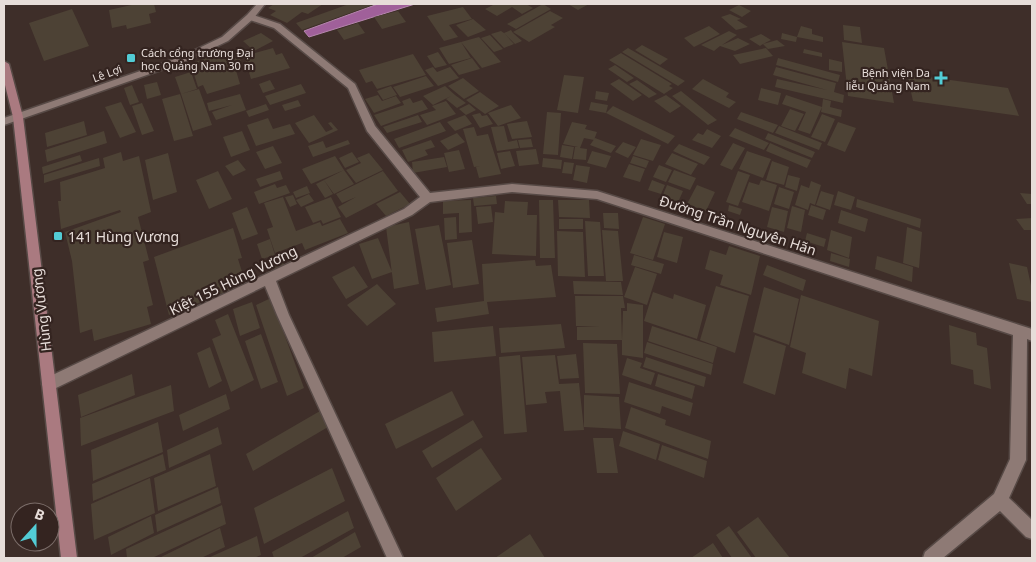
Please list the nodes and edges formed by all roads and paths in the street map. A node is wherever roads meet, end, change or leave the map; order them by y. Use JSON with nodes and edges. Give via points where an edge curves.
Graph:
{"nodes":[{"id":1,"x":261,"y":4,"type":"edge"},
{"id":2,"x":250,"y":17,"type":"junction"},
{"id":3,"x":4,"y":64,"type":"edge"},
{"id":4,"x":18,"y":117,"type":"junction"},
{"id":5,"x":4,"y":122,"type":"edge"},
{"id":6,"x":427,"y":198,"type":"junction"},
{"id":7,"x":269,"y":279,"type":"junction"},
{"id":8,"x":1026,"y":333,"type":"edge"},
{"id":9,"x":49,"y":384,"type":"junction"},
{"id":10,"x":1000,"y":500,"type":"junction"},
{"id":11,"x":1032,"y":532,"type":"edge"},
{"id":12,"x":69,"y":558,"type":"edge"},
{"id":13,"x":395,"y":558,"type":"edge"},
{"id":14,"x":931,"y":558,"type":"edge"}],
"edges":[{"from":1,"to":2,"type":"street","name":"Lê Lợi"},
{"from":2,"to":4,"type":"street","name":"Lê Lợi","via":[[225,39],[180,60]]},
{"from":2,"to":6,"type":"street","via":[[276,26],[352,86],[372,128]]},
{"from":3,"to":4,"type":"main road","name":"Hùng Vương"},
{"from":4,"to":5,"type":"street","name":"Lê Lợi"},
{"from":4,"to":9,"type":"main road","name":"Hùng Vương"},
{"from":6,"to":7,"type":"street","name":"Kiệt 155 Hùng Vương","via":[[408,212]]},
{"from":6,"to":8,"type":"street","name":"Đường Trần Nguyên Hãn","via":[[512,188],[597,195]]},
{"from":7,"to":9,"type":"street","name":"Kiệt 155 Hùng Vương"},
{"from":7,"to":13,"type":"street"},
{"from":8,"to":10,"type":"street","via":[[1018,460]]},
{"from":9,"to":12,"type":"main road","name":"Hùng Vương"},
{"from":10,"to":11,"type":"street"},
{"from":10,"to":14,"type":"street"}]}
